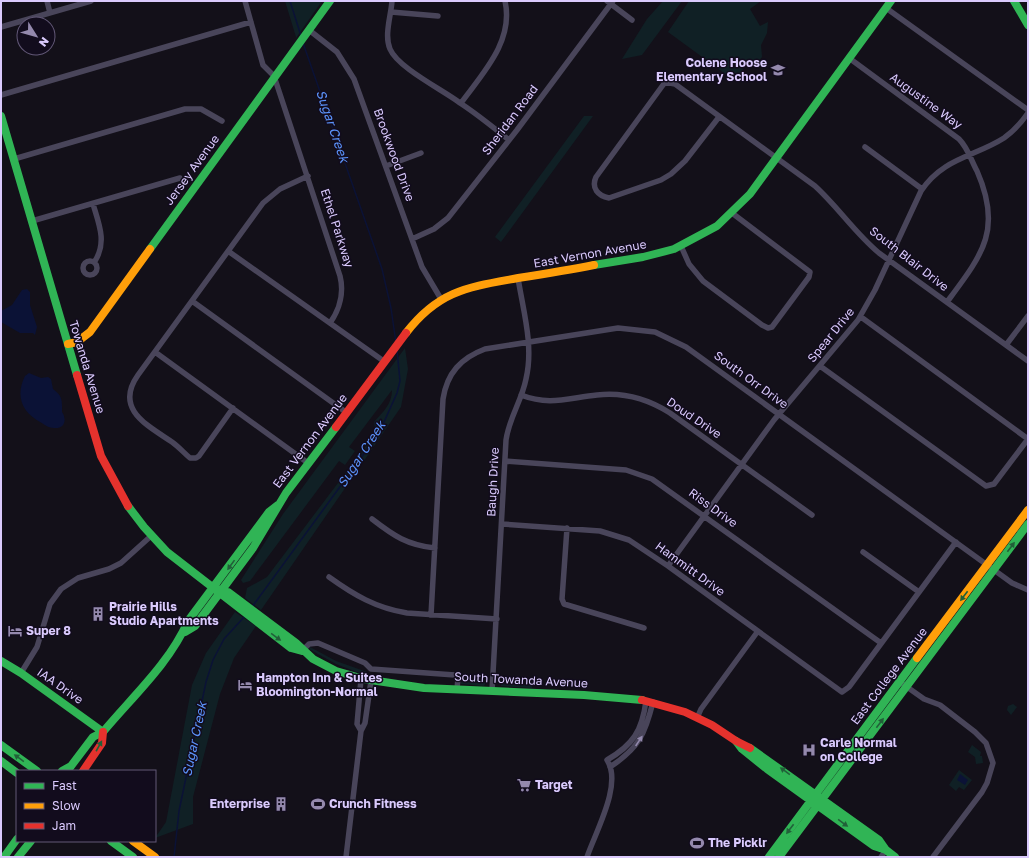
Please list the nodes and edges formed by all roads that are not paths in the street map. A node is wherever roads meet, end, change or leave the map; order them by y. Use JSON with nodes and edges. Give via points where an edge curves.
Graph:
{"nodes":[{"id":1,"x":47,"y":1,"type":"edge"},
{"id":2,"x":91,"y":1,"type":"edge"},
{"id":3,"x":245,"y":1,"type":"edge"},
{"id":4,"x":330,"y":1,"type":"edge"},
{"id":5,"x":392,"y":1,"type":"edge"},
{"id":6,"x":505,"y":1,"type":"edge"},
{"id":7,"x":1014,"y":1,"type":"edge"},
{"id":8,"x":611,"y":2,"type":"edge"},
{"id":9,"x":889,"y":4,"type":"edge"},
{"id":10,"x":392,"y":12,"type":"junction"},
{"id":11,"x":50,"y":13,"type":"junction"},
{"id":12,"x":438,"y":16,"type":"dead end"},
{"id":13,"x":632,"y":20,"type":"dead end"},
{"id":14,"x":251,"y":22,"type":"junction"},
{"id":15,"x":1028,"y":25,"type":"edge"},
{"id":16,"x":1,"y":27,"type":"edge"},
{"id":17,"x":308,"y":32,"type":"junction"},
{"id":18,"x":849,"y":58,"type":"junction"},
{"id":19,"x":274,"y":76,"type":"junction"},
{"id":20,"x":1,"y":95,"type":"edge"},
{"id":21,"x":461,"y":103,"type":"junction"},
{"id":22,"x":1028,"y":112,"type":"edge"},
{"id":23,"x":1,"y":116,"type":"edge"},
{"id":24,"x":719,"y":116,"type":"junction"},
{"id":25,"x":222,"y":121,"type":"dead end"},
{"id":26,"x":509,"y":140,"type":"junction"},
{"id":27,"x":865,"y":147,"type":"dead end"},
{"id":28,"x":421,"y":153,"type":"dead end"},
{"id":29,"x":969,"y":154,"type":"junction"},
{"id":30,"x":777,"y":158,"type":"junction"},
{"id":31,"x":14,"y":159,"type":"junction"},
{"id":32,"x":386,"y":166,"type":"junction"},
{"id":33,"x":308,"y":176,"type":"junction"},
{"id":34,"x":180,"y":178,"type":"dead end"},
{"id":35,"x":922,"y":189,"type":"junction"},
{"id":36,"x":93,"y":204,"type":"junction"},
{"id":37,"x":732,"y":213,"type":"junction"},
{"id":38,"x":32,"y":221,"type":"junction"},
{"id":39,"x":412,"y":239,"type":"junction"},
{"id":40,"x":681,"y":246,"type":"junction"},
{"id":41,"x":228,"y":251,"type":"junction"},
{"id":42,"x":889,"y":260,"type":"junction"},
{"id":43,"x":95,"y":261,"type":"dead end"},
{"id":44,"x":518,"y":278,"type":"junction"},
{"id":45,"x":442,"y":299,"type":"junction"},
{"id":46,"x":192,"y":301,"type":"junction"},
{"id":47,"x":947,"y":302,"type":"junction"},
{"id":48,"x":1028,"y":316,"type":"edge"},
{"id":49,"x":860,"y":317,"type":"junction"},
{"id":50,"x":330,"y":323,"type":"junction"},
{"id":51,"x":527,"y":342,"type":"junction"},
{"id":52,"x":68,"y":344,"type":"junction"},
{"id":53,"x":1006,"y":345,"type":"junction"},
{"id":54,"x":154,"y":352,"type":"junction"},
{"id":55,"x":386,"y":361,"type":"junction"},
{"id":56,"x":1028,"y":361,"type":"edge"},
{"id":57,"x":820,"y":366,"type":"junction"},
{"id":58,"x":521,"y":395,"type":"junction"},
{"id":59,"x":233,"y":408,"type":"junction"},
{"id":60,"x":347,"y":413,"type":"junction"},
{"id":61,"x":779,"y":414,"type":"junction"},
{"id":62,"x":1028,"y":439,"type":"edge"},
{"id":63,"x":505,"y":461,"type":"junction"},
{"id":64,"x":308,"y":463,"type":"junction"},
{"id":65,"x":742,"y":464,"type":"junction"},
{"id":66,"x":1028,"y":510,"type":"edge"},
{"id":67,"x":705,"y":515,"type":"junction"},
{"id":68,"x":812,"y":515,"type":"dead end"},
{"id":69,"x":372,"y":520,"type":"dead end"},
{"id":70,"x":502,"y":524,"type":"junction"},
{"id":71,"x":1028,"y":524,"type":"edge"},
{"id":72,"x":567,"y":528,"type":"junction"},
{"id":73,"x":151,"y":536,"type":"junction"},
{"id":74,"x":956,"y":542,"type":"junction"},
{"id":75,"x":435,"y":548,"type":"junction"},
{"id":76,"x":862,"y":552,"type":"dead end"},
{"id":77,"x":668,"y":566,"type":"junction"},
{"id":78,"x":991,"y":567,"type":"junction"},
{"id":79,"x":329,"y":577,"type":"dead end"},
{"id":80,"x":218,"y":590,"type":"junction"},
{"id":81,"x":1028,"y":590,"type":"edge"},
{"id":82,"x":919,"y":592,"type":"junction"},
{"id":83,"x":432,"y":615,"type":"junction"},
{"id":84,"x":497,"y":619,"type":"junction"},
{"id":85,"x":644,"y":628,"type":"dead end"},
{"id":86,"x":758,"y":632,"type":"junction"},
{"id":87,"x":881,"y":643,"type":"junction"},
{"id":88,"x":302,"y":651,"type":"junction"},
{"id":89,"x":1,"y":661,"type":"edge"},
{"id":90,"x":371,"y":669,"type":"junction"},
{"id":91,"x":21,"y":673,"type":"junction"},
{"id":92,"x":366,"y":680,"type":"junction"},
{"id":93,"x":903,"y":685,"type":"junction"},
{"id":94,"x":457,"y":689,"type":"junction"},
{"id":95,"x":492,"y":691,"type":"junction"},
{"id":96,"x":650,"y":702,"type":"junction"},
{"id":97,"x":697,"y":718,"type":"junction"},
{"id":98,"x":361,"y":730,"type":"junction"},
{"id":99,"x":103,"y":732,"type":"junction"},
{"id":100,"x":1,"y":745,"type":"edge"},
{"id":101,"x":1,"y":761,"type":"edge"},
{"id":102,"x":610,"y":767,"type":"junction"},
{"id":103,"x":69,"y":768,"type":"edge"},
{"id":104,"x":36,"y":770,"type":"edge"},
{"id":105,"x":84,"y":770,"type":"edge"},
{"id":106,"x":16,"y":772,"type":"edge"},
{"id":107,"x":817,"y":800,"type":"junction"},
{"id":108,"x":16,"y":840,"type":"edge"},
{"id":109,"x":30,"y":842,"type":"edge"},
{"id":110,"x":112,"y":842,"type":"edge"},
{"id":111,"x":134,"y":842,"type":"edge"},
{"id":112,"x":883,"y":854,"type":"edge"},
{"id":113,"x":154,"y":856,"type":"edge"},
{"id":114,"x":4,"y":857,"type":"edge"},
{"id":115,"x":18,"y":857,"type":"edge"},
{"id":116,"x":133,"y":857,"type":"edge"},
{"id":117,"x":346,"y":857,"type":"edge"},
{"id":118,"x":587,"y":857,"type":"edge"},
{"id":119,"x":769,"y":857,"type":"edge"},
{"id":120,"x":779,"y":857,"type":"edge"},
{"id":121,"x":895,"y":857,"type":"edge"},
{"id":122,"x":933,"y":857,"type":"edge"}],
"edges":[{"from":1,"to":11,"type":"street"},
{"from":2,"to":11,"type":"street"},
{"from":3,"to":14,"type":"street","name":"Ethel Parkway"},
{"from":4,"to":17,"type":"main road","name":"Jersey Avenue"},
{"from":5,"to":10,"type":"street"},
{"from":6,"to":21,"type":"street","via":[[507,22],[502,44]]},
{"from":7,"to":15,"type":"main road"},
{"from":8,"to":13,"type":"street"},
{"from":8,"to":26,"type":"street","name":"Sheridan Road"},
{"from":9,"to":18,"type":"main road","name":"East Vernon Avenue"},
{"from":9,"to":22,"type":"street"},
{"from":10,"to":12,"type":"street"},
{"from":10,"to":21,"type":"street","via":[[388,38],[393,54],[409,69]]},
{"from":11,"to":16,"type":"street"},
{"from":14,"to":19,"type":"street","name":"Ethel Parkway","via":[[263,65]]},
{"from":14,"to":20,"type":"street"},
{"from":17,"to":19,"type":"main road","name":"Jersey Avenue"},
{"from":17,"to":32,"type":"street","name":"Brookwood Drive","via":[[337,52],[348,68],[362,98]]},
{"from":18,"to":29,"type":"street","name":"Augustine Way","via":[[956,136]]},
{"from":18,"to":30,"type":"main road","name":"East Vernon Avenue"},
{"from":19,"to":33,"type":"street","name":"Ethel Parkway"},
{"from":19,"to":52,"type":"main road","name":"Jersey Avenue","via":[[90,332],[77,342]]},
{"from":21,"to":26,"type":"street"},
{"from":22,"to":29,"type":"street","name":"Spear Drive","via":[[1016,128],[1005,137]]},
{"from":23,"to":31,"type":"main road","name":"Towanda Avenue"},
{"from":24,"to":24,"type":"street","name":"South Blair Drive","via":[[668,81],[596,177],[595,190],[609,198],[664,179],[685,161]]},
{"from":24,"to":30,"type":"street","name":"South Blair Drive"},
{"from":25,"to":31,"type":"street","via":[[201,109],[185,109]]},
{"from":26,"to":39,"type":"street","name":"Sheridan Road","via":[[448,218],[434,229]]},
{"from":27,"to":35,"type":"street"},
{"from":28,"to":32,"type":"street"},
{"from":29,"to":35,"type":"street","name":"Spear Drive","via":[[944,167]]},
{"from":29,"to":47,"type":"street","name":"Augustine Way","via":[[985,191],[989,213],[988,229],[977,261]]},
{"from":30,"to":37,"type":"main road","name":"East Vernon Avenue"},
{"from":30,"to":42,"type":"street","name":"South Blair Drive","via":[[820,191],[862,238]]},
{"from":31,"to":38,"type":"main road","name":"Towanda Avenue"},
{"from":32,"to":39,"type":"street","name":"Brookwood Drive"},
{"from":33,"to":41,"type":"street","via":[[288,184],[269,197]]},
{"from":33,"to":50,"type":"street","name":"Ethel Parkway","via":[[341,280],[339,305]]},
{"from":34,"to":36,"type":"street"},
{"from":35,"to":42,"type":"street","name":"Spear Drive"},
{"from":36,"to":38,"type":"street"},
{"from":36,"to":43,"type":"street","via":[[102,242]]},
{"from":37,"to":40,"type":"main road","name":"East Vernon Avenue","via":[[711,230]]},
{"from":37,"to":40,"type":"street","via":[[806,267],[810,273],[770,328],[762,325],[703,281],[689,264]]},
{"from":38,"to":52,"type":"main road","name":"Towanda Avenue"},
{"from":39,"to":45,"type":"street","name":"Brookwood Drive","via":[[426,274]]},
{"from":40,"to":44,"type":"main road","name":"East Vernon Avenue","via":[[643,258]]},
{"from":41,"to":46,"type":"street"},
{"from":41,"to":50,"type":"street"},
{"from":42,"to":47,"type":"street","name":"South Blair Drive"},
{"from":42,"to":49,"type":"street","name":"Spear Drive"},
{"from":44,"to":45,"type":"main road","name":"East Vernon Avenue","via":[[469,287]]},
{"from":44,"to":51,"type":"street","name":"Baugh Drive"},
{"from":45,"to":55,"type":"main road","name":"East Vernon Avenue","via":[[422,314]]},
{"from":46,"to":54,"type":"street"},
{"from":46,"to":60,"type":"street"},
{"from":47,"to":53,"type":"street","name":"South Blair Drive"},
{"from":48,"to":53,"type":"street"},
{"from":49,"to":57,"type":"street","name":"Spear Drive"},
{"from":49,"to":62,"type":"street"},
{"from":50,"to":55,"type":"street"},
{"from":51,"to":58,"type":"street","name":"Baugh Drive","via":[[528,371]]},
{"from":51,"to":61,"type":"street","name":"South Orr Drive","via":[[618,328],[654,332],[686,347]]},
{"from":51,"to":75,"type":"street","name":"South Orr Drive","via":[[485,349],[472,354],[459,364],[449,377],[443,399]]},
{"from":52,"to":73,"type":"main road","name":"Towanda Avenue","via":[[101,456],[112,482]]},
{"from":53,"to":56,"type":"street","name":"South Blair Drive"},
{"from":54,"to":59,"type":"street"},
{"from":54,"to":59,"type":"street","via":[[133,383],[129,397],[132,409],[139,419],[190,458],[196,458]]},
{"from":55,"to":60,"type":"main road","name":"East Vernon Avenue"},
{"from":57,"to":61,"type":"street","name":"Spear Drive"},
{"from":57,"to":62,"type":"street","via":[[982,484],[994,484]]},
{"from":58,"to":63,"type":"street","name":"Baugh Drive","via":[[507,433]]},
{"from":58,"to":65,"type":"street","name":"Doud Drive","via":[[547,402],[608,394],[640,399],[670,413]]},
{"from":59,"to":64,"type":"street"},
{"from":60,"to":64,"type":"main road","name":"East Vernon Avenue"},
{"from":61,"to":65,"type":"street","name":"Spear Drive"},
{"from":61,"to":74,"type":"street","name":"South Orr Drive"},
{"from":63,"to":67,"type":"street","name":"Riss Drive","via":[[626,470],[659,483]]},
{"from":63,"to":70,"type":"street","name":"Baugh Drive"},
{"from":64,"to":80,"type":"main road","name":"East Vernon Avenue","via":[[278,504],[264,532]]},
{"from":65,"to":67,"type":"street","name":"Spear Drive"},
{"from":65,"to":68,"type":"street","name":"Doud Drive"},
{"from":66,"to":78,"type":"main road","name":"East College Avenue"},
{"from":67,"to":77,"type":"street","name":"Spear Drive"},
{"from":67,"to":87,"type":"street","name":"Riss Drive"},
{"from":69,"to":75,"type":"street","via":[[403,541]]},
{"from":70,"to":72,"type":"street","name":"Hammitt Drive"},
{"from":70,"to":84,"type":"street","name":"Baugh Drive"},
{"from":78,"to":71,"type":"main road","name":"East College Avenue","one_way":true},
{"from":72,"to":77,"type":"street","name":"Hammitt Drive","via":[[615,534],[636,544]]},
{"from":72,"to":85,"type":"street","via":[[562,602],[571,608]]},
{"from":73,"to":80,"type":"main road","name":"Towanda Avenue","via":[[179,562]]},
{"from":73,"to":91,"type":"street","via":[[121,564],[78,578],[61,589],[50,605],[37,647]]},
{"from":74,"to":78,"type":"street","name":"South Orr Drive"},
{"from":74,"to":82,"type":"street"},
{"from":75,"to":83,"type":"street"},
{"from":76,"to":82,"type":"street"},
{"from":77,"to":86,"type":"street","name":"Hammitt Drive"},
{"from":78,"to":81,"type":"street","name":"South Orr Drive","via":[[1012,583]]},
{"from":78,"to":93,"type":"main road","name":"East College Avenue"},
{"from":79,"to":83,"type":"street","via":[[351,593],[375,605],[407,613]]},
{"from":80,"to":88,"type":"main road","name":"South Towanda Avenue","via":[[296,643]]},
{"from":80,"to":99,"type":"main road","name":"East Vernon Avenue","via":[[188,621],[185,632],[158,669]]},
{"from":82,"to":87,"type":"street"},
{"from":83,"to":84,"type":"street"},
{"from":84,"to":95,"type":"street","name":"Baugh Drive"},
{"from":86,"to":87,"type":"street","name":"Hammitt Drive","via":[[842,692],[849,687]]},
{"from":86,"to":97,"type":"street"},
{"from":88,"to":90,"type":"street","via":[[309,644],[318,643],[348,658],[365,663]]},
{"from":88,"to":92,"type":"main road","name":"South Towanda Avenue","via":[[335,670]]},
{"from":89,"to":91,"type":"main road","name":"IAA Drive"},
{"from":90,"to":92,"type":"street"},
{"from":90,"to":94,"type":"street","via":[[455,674],[458,678]]},
{"from":91,"to":99,"type":"main road","name":"IAA Drive"},
{"from":92,"to":94,"type":"main road","name":"South Towanda Avenue","via":[[407,687]]},
{"from":92,"to":98,"type":"street","via":[[365,723]]},
{"from":92,"to":98,"type":"street","via":[[357,724]]},
{"from":93,"to":107,"type":"main road","name":"East College Avenue"},
{"from":93,"to":122,"type":"street","via":[[924,699],[940,705],[975,732],[986,744],[993,763],[982,792]]},
{"from":94,"to":95,"type":"main road","name":"South Towanda Avenue"},
{"from":95,"to":96,"type":"main road","name":"South Towanda Avenue","via":[[617,697]]},
{"from":96,"to":97,"type":"main road","name":"South Towanda Avenue","via":[[680,710]]},
{"from":102,"to":96,"type":"street","one_way":true,"via":[[636,746],[647,727]]},
{"from":96,"to":102,"type":"street","via":[[634,738],[620,753],[607,760]]},
{"from":97,"to":107,"type":"main road","name":"South Towanda Avenue","via":[[736,741],[742,749]]},
{"from":98,"to":117,"type":"street"},
{"from":99,"to":103,"type":"main road","name":"East Vernon Avenue","via":[[93,737]]},
{"from":105,"to":99,"type":"main road","name":"East Vernon Avenue","one_way":true,"via":[[102,743]]},
{"from":104,"to":100,"type":"main road","one_way":true},
{"from":101,"to":106,"type":"main road"},
{"from":102,"to":118,"type":"street","via":[[608,801]]},
{"from":107,"to":112,"type":"main road","name":"South Towanda Avenue"},
{"from":107,"to":119,"type":"main road","name":"East College Avenue","one_way":true},
{"from":107,"to":120,"type":"main road","name":"East College Avenue"},
{"from":108,"to":114,"type":"main road"},
{"from":109,"to":115,"type":"main road"},
{"from":110,"to":116,"type":"main road"},
{"from":111,"to":113,"type":"main road"},
{"from":112,"to":121,"type":"main road","name":"South Towanda Avenue"}]}
